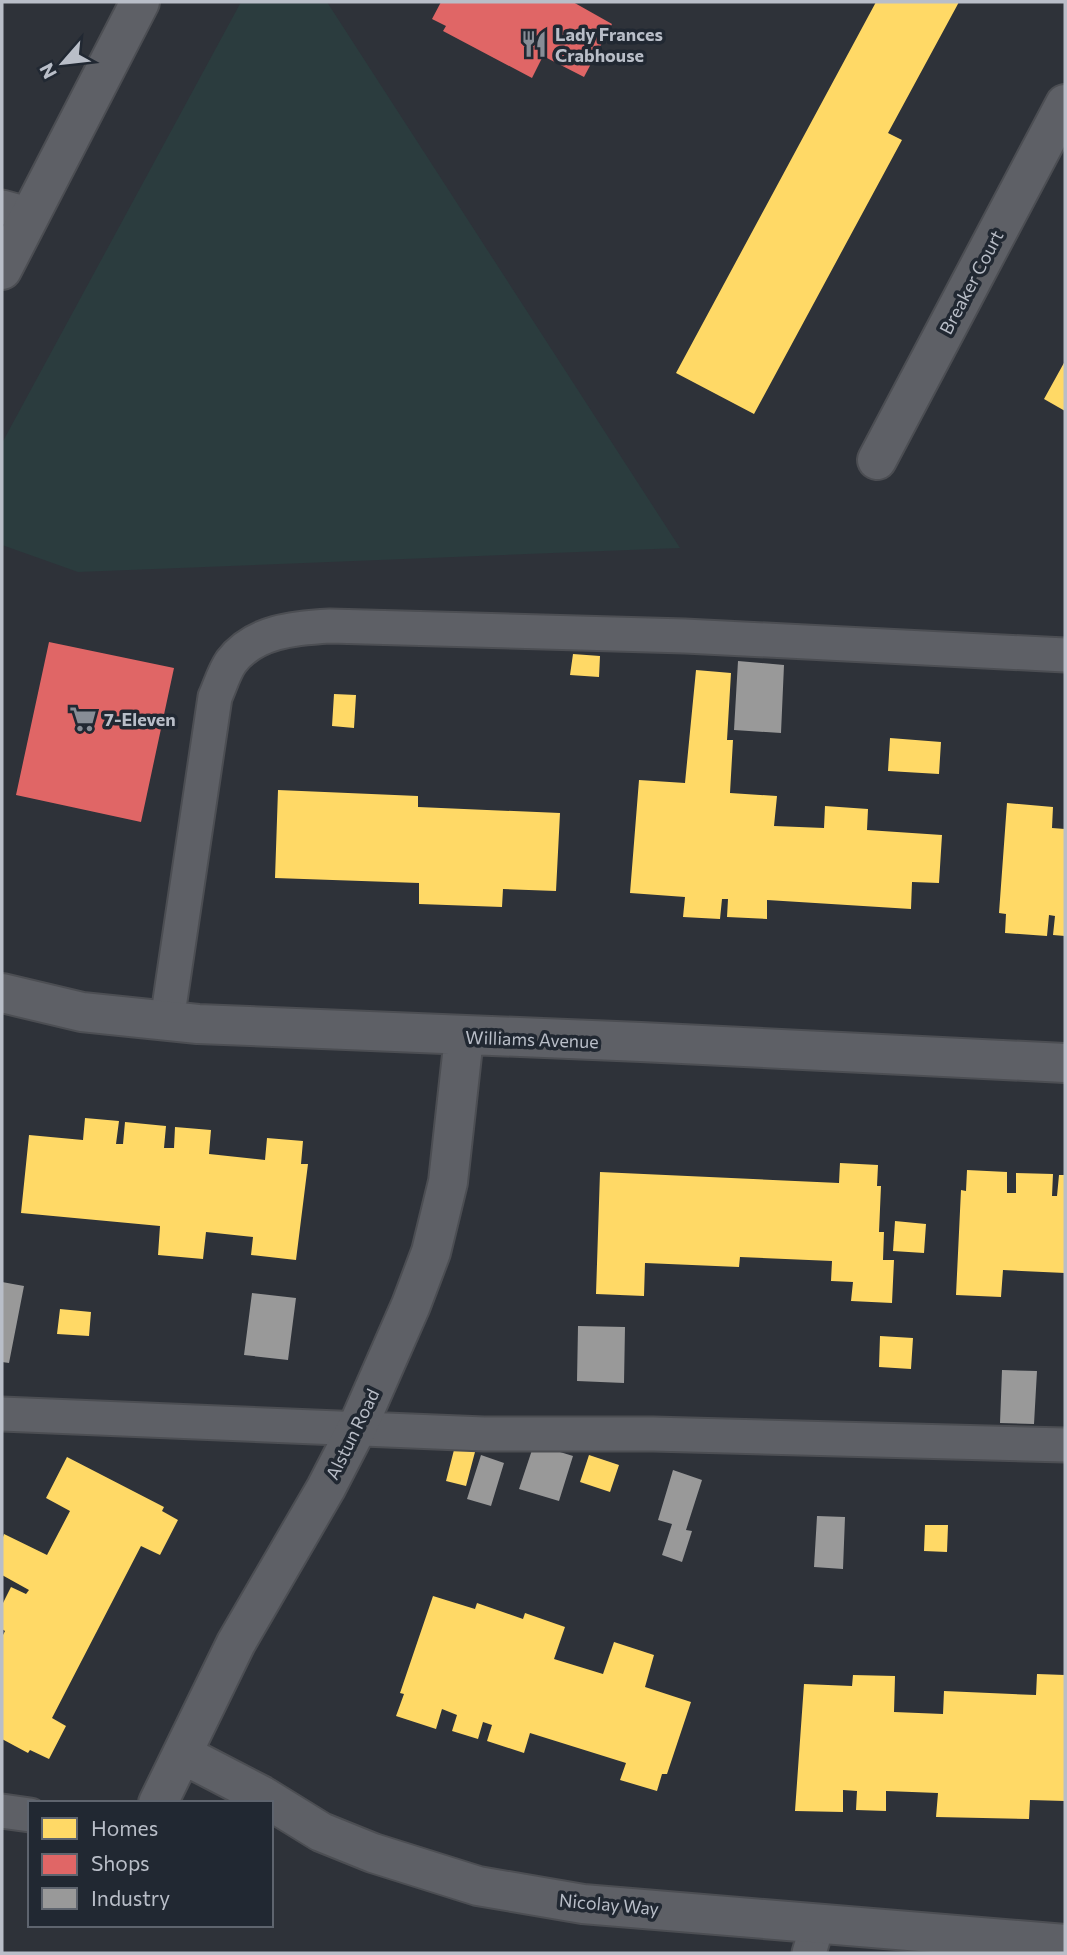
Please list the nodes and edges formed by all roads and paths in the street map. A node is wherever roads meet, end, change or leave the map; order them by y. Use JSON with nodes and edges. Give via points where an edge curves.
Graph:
{"nodes":[{"id":1,"x":140,"y":2,"type":"edge"},
{"id":2,"x":1065,"y":104,"type":"edge"},
{"id":3,"x":16,"y":211,"type":"edge"},
{"id":4,"x":2,"y":270,"type":"edge"},
{"id":5,"x":877,"y":460,"type":"dead end"},
{"id":6,"x":1065,"y":655,"type":"edge"},
{"id":7,"x":2,"y":993,"type":"edge"},
{"id":8,"x":167,"y":1021,"type":"junction"},
{"id":9,"x":464,"y":1037,"type":"junction"},
{"id":10,"x":1065,"y":1063,"type":"edge"},
{"id":11,"x":2,"y":1414,"type":"edge"},
{"id":12,"x":357,"y":1429,"type":"junction"},
{"id":13,"x":1065,"y":1445,"type":"edge"},
{"id":14,"x":182,"y":1755,"type":"junction"},
{"id":15,"x":159,"y":1801,"type":"edge"},
{"id":16,"x":271,"y":1801,"type":"edge"},
{"id":17,"x":273,"y":1802,"type":"edge"},
{"id":18,"x":2,"y":1811,"type":"edge"},
{"id":19,"x":28,"y":1815,"type":"edge"},
{"id":20,"x":813,"y":1938,"type":"edge"},
{"id":21,"x":1065,"y":1944,"type":"edge"}],
"edges":[{"from":1,"to":3,"type":"street"},
{"from":2,"to":5,"type":"street","name":"Breaker Court"},
{"from":3,"to":4,"type":"street"},
{"from":6,"to":8,"type":"lane","via":[[685,636],[330,626],[284,629],[256,642],[231,662],[215,697]]},
{"from":7,"to":8,"type":"street","name":"Williams Avenue","via":[[82,1012]]},
{"from":8,"to":9,"type":"street","name":"Williams Avenue"},
{"from":9,"to":10,"type":"street","name":"Williams Avenue"},
{"from":9,"to":12,"type":"street","name":"Alstun Road","via":[[447,1182],[431,1252]]},
{"from":11,"to":12,"type":"lane"},
{"from":12,"to":13,"type":"lane"},
{"from":12,"to":14,"type":"street","name":"Alstun Road","via":[[236,1643]]},
{"from":14,"to":15,"type":"street","name":"Alstun Road"},
{"from":14,"to":16,"type":"street","name":"Nicolay Way"},
{"from":17,"to":20,"type":"street","name":"Nicolay Way","via":[[321,1832],[478,1886]]},
{"from":18,"to":19,"type":"lane"},
{"from":20,"to":21,"type":"street","name":"Nicolay Way"}]}
